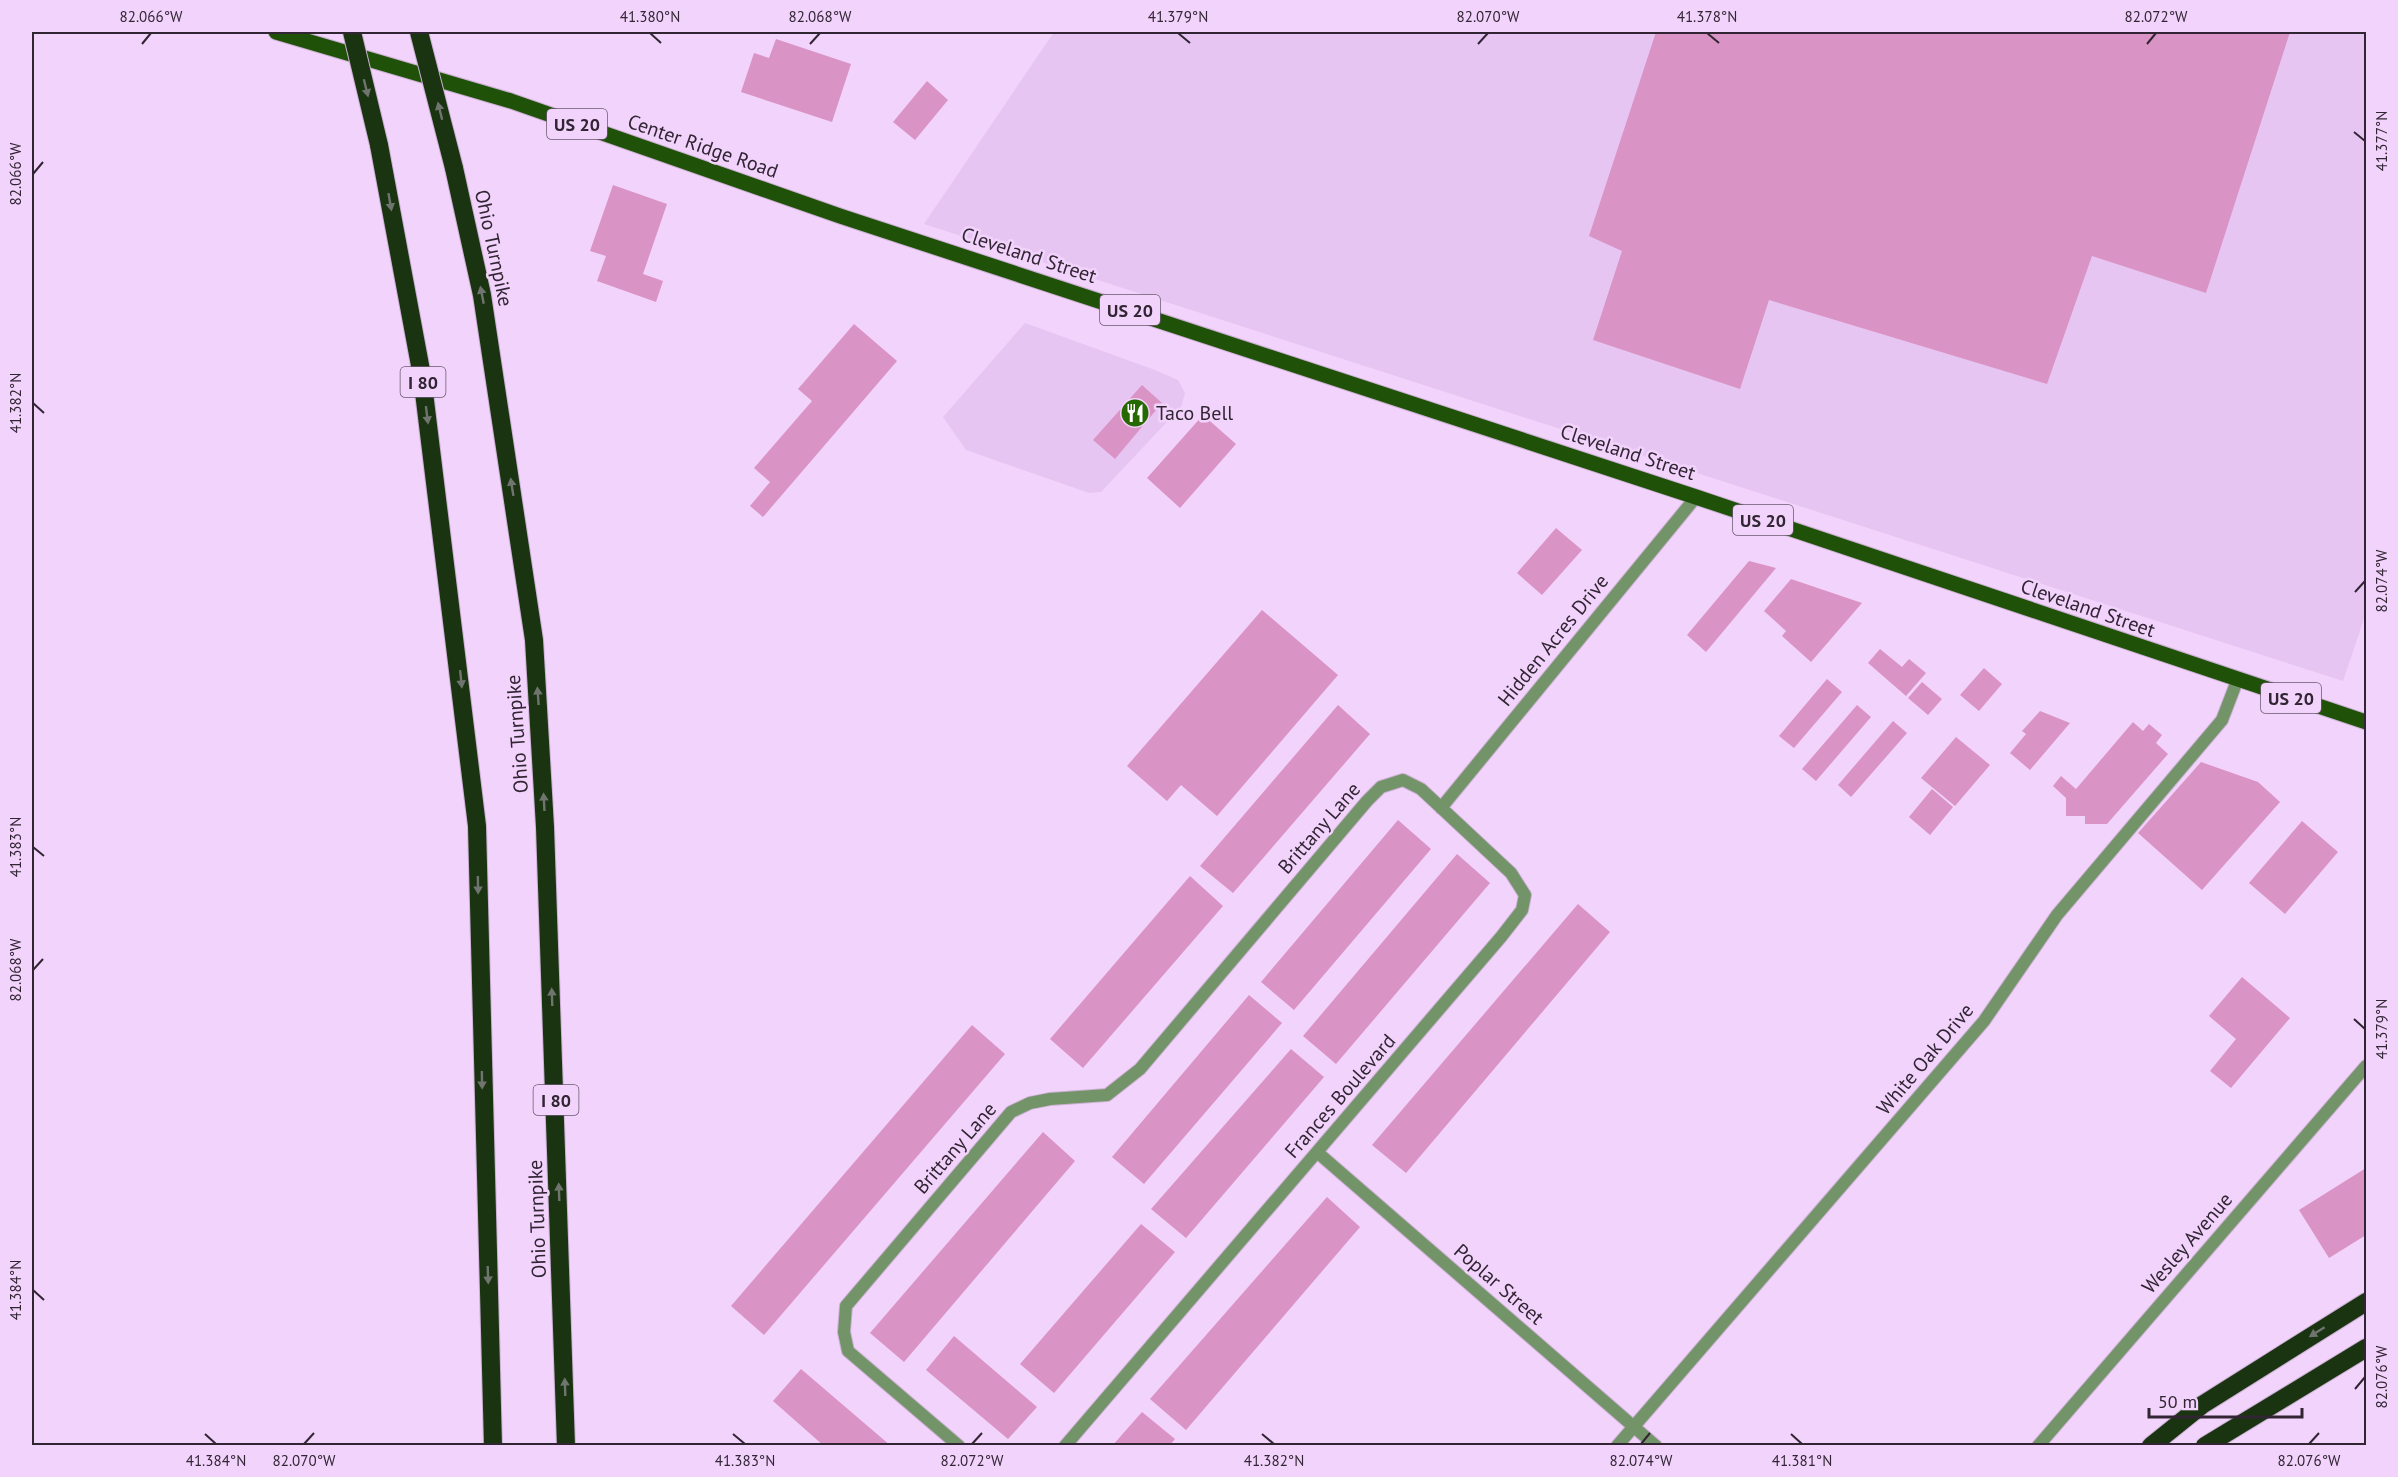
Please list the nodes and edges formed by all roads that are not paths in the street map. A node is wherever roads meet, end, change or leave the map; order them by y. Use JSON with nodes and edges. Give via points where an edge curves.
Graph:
{"nodes":[{"id":1,"x":276,"y":32,"type":"edge"},
{"id":2,"x":352,"y":32,"type":"edge"},
{"id":3,"x":419,"y":32,"type":"edge"},
{"id":4,"x":874,"y":226,"type":"joint"},
{"id":5,"x":1696,"y":497,"type":"junction"},
{"id":6,"x":2237,"y":681,"type":"junction"},
{"id":7,"x":2367,"y":722,"type":"edge"},
{"id":8,"x":1403,"y":780,"type":"joint"},
{"id":9,"x":1440,"y":808,"type":"junction"},
{"id":10,"x":2367,"y":1066,"type":"edge"},
{"id":11,"x":1317,"y":1152,"type":"junction"},
{"id":12,"x":2367,"y":1302,"type":"edge"},
{"id":13,"x":2367,"y":1348,"type":"edge"},
{"id":14,"x":1634,"y":1426,"type":"junction"},
{"id":15,"x":493,"y":1446,"type":"edge"},
{"id":16,"x":566,"y":1446,"type":"edge"},
{"id":17,"x":959,"y":1446,"type":"edge"},
{"id":18,"x":1065,"y":1446,"type":"edge"},
{"id":19,"x":1617,"y":1446,"type":"edge"},
{"id":20,"x":1656,"y":1446,"type":"edge"},
{"id":21,"x":2038,"y":1446,"type":"edge"},
{"id":22,"x":2151,"y":1446,"type":"edge"},
{"id":23,"x":2205,"y":1446,"type":"edge"}],
"edges":[{"from":1,"to":4,"type":"main road","name":"Center Ridge Road","number":"US 20","via":[[511,101]]},
{"from":2,"to":15,"type":"highway","number":"I 80","one_way":true,"bridge":true,"via":[[380,145],[422,376],[477,826]]},
{"from":16,"to":3,"type":"highway","name":"Ohio Turnpike","number":"I 80","one_way":true,"bridge":true,"via":[[542,754],[534,640],[482,295]]},
{"from":4,"to":5,"type":"main road","name":"Cleveland Street","number":"US 20"},
{"from":5,"to":6,"type":"main road","name":"Cleveland Street","number":"US 20"},
{"from":5,"to":9,"type":"street","name":"Hidden Acres Drive"},
{"from":6,"to":7,"type":"main road","name":"Cleveland Street","number":"US 20"},
{"from":6,"to":14,"type":"street","name":"White Oak Drive","via":[[2222,720],[2056,915],[1984,1021]]},
{"from":8,"to":9,"type":"street","name":"Frances Boulevard","via":[[1421,789]]},
{"from":8,"to":17,"type":"street","name":"Brittany Lane","via":[[1381,788],[1367,801],[1140,1069],[1107,1095],[1050,1099],[1011,1112],[846,1306],[843,1318],[848,1351]]},
{"from":9,"to":11,"type":"street","name":"Frances Boulevard","via":[[1511,873],[1525,895],[1522,910]]},
{"from":10,"to":21,"type":"street","name":"Wesley Avenue"},
{"from":11,"to":14,"type":"street","name":"Poplar Street"},
{"from":11,"to":18,"type":"street","name":"Frances Boulevard"},
{"from":12,"to":22,"type":"highway","one_way":true,"via":[[2202,1405]]},
{"from":13,"to":23,"type":"highway"},
{"from":14,"to":19,"type":"street","name":"White Oak Drive"},
{"from":14,"to":20,"type":"street","name":"Poplar Street"}]}
